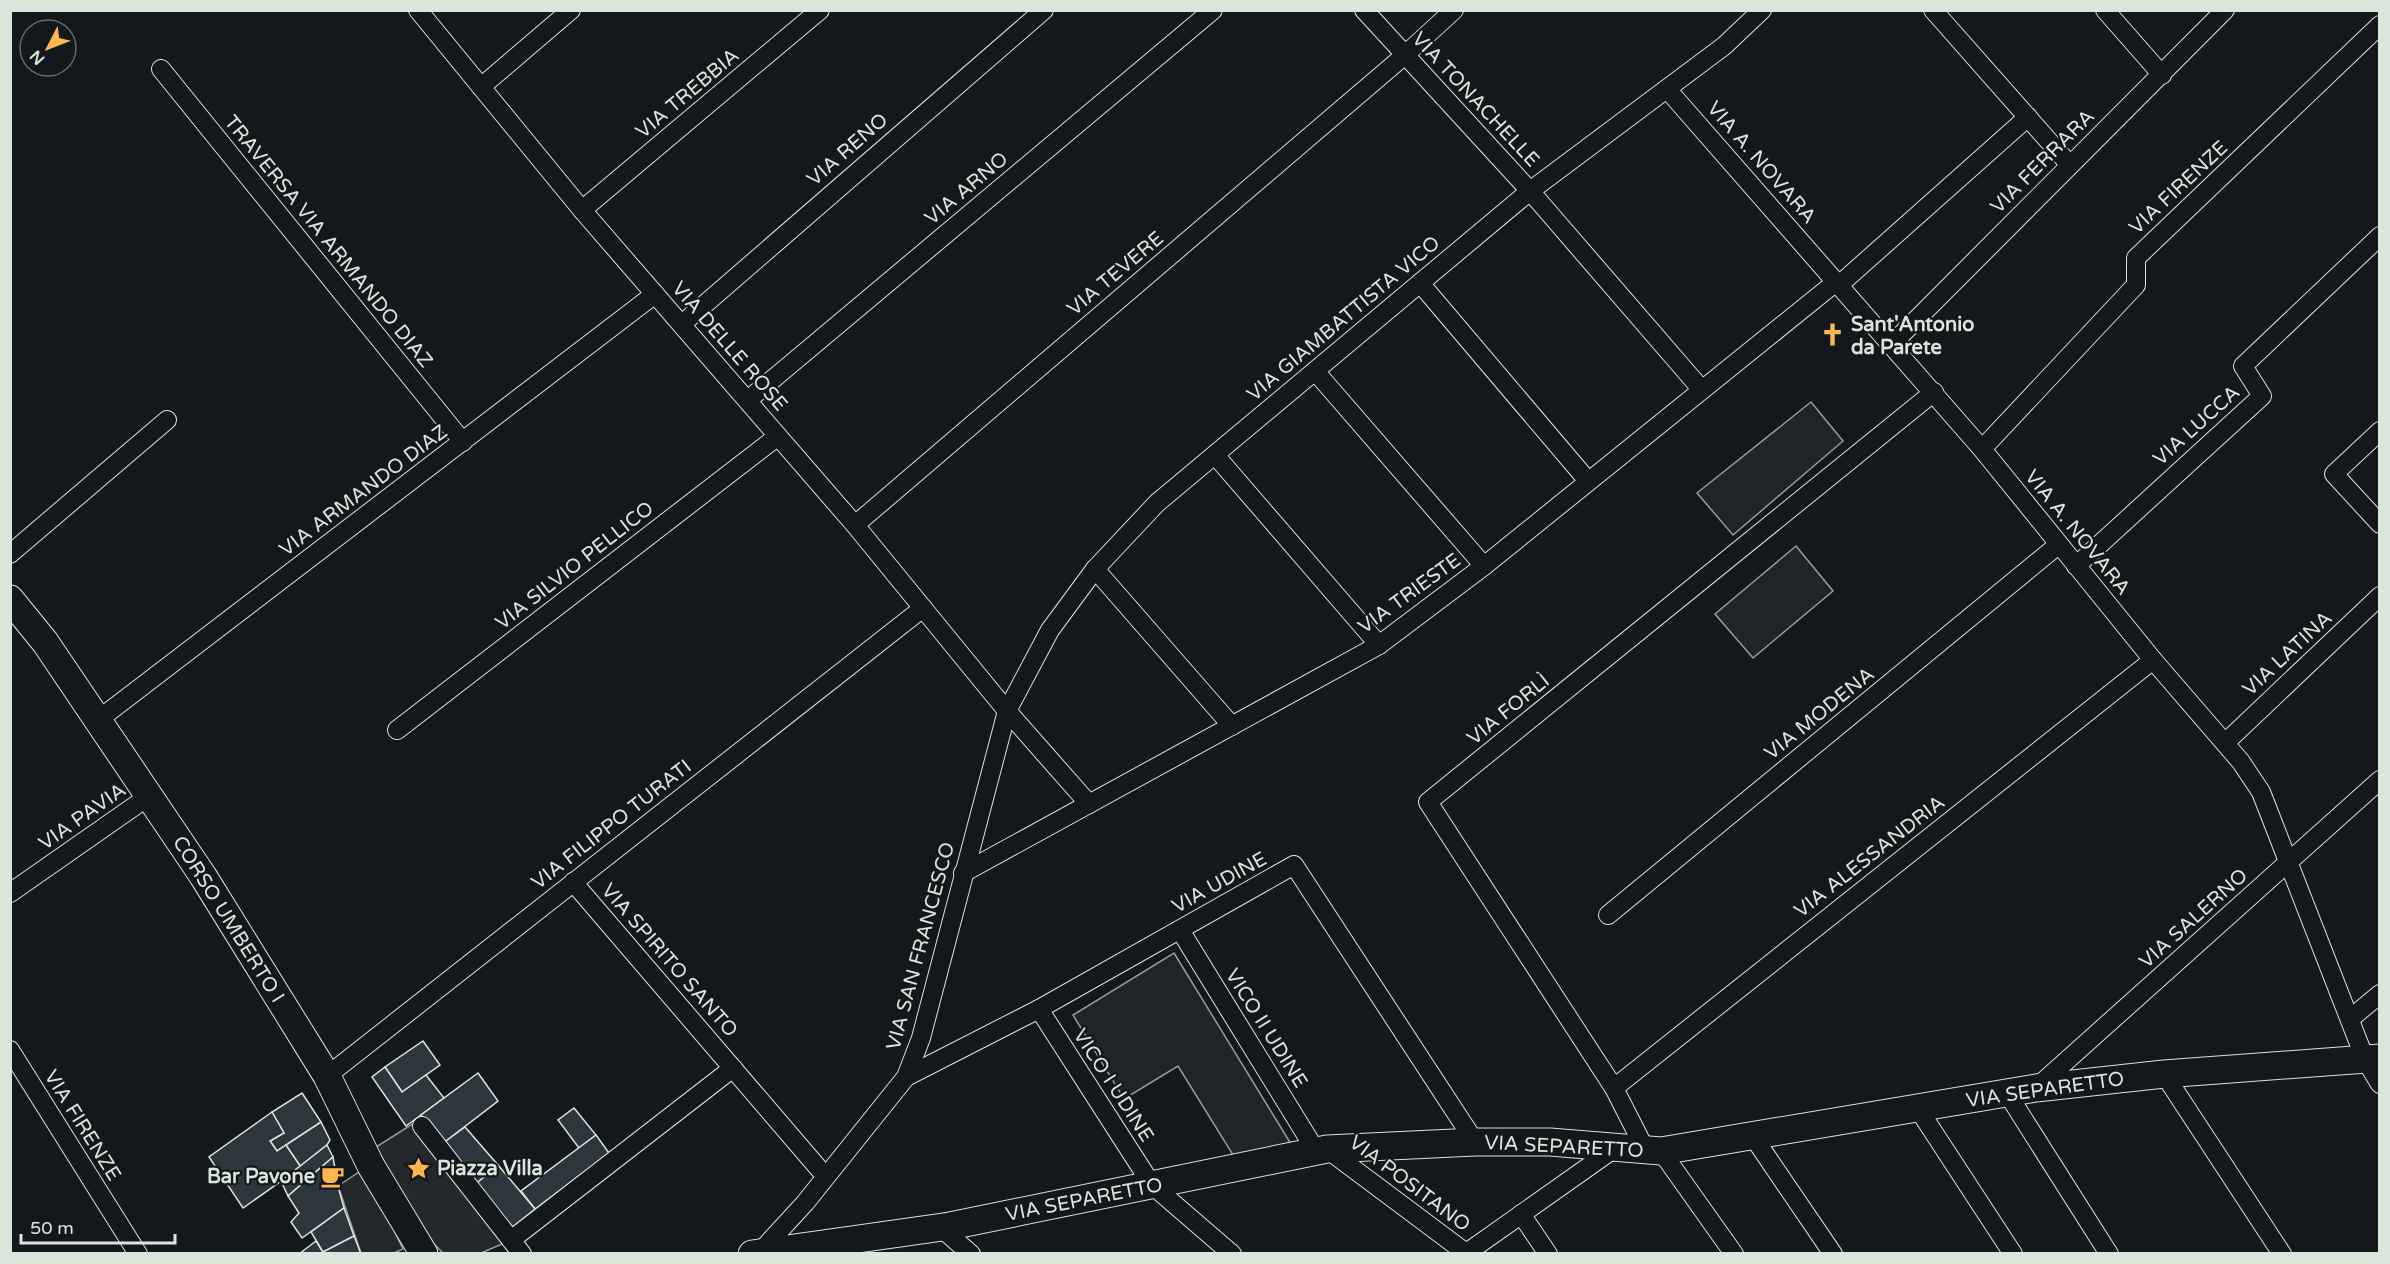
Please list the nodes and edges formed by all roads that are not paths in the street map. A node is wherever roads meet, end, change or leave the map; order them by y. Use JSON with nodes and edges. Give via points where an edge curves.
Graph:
{"nodes":[{"id":1,"x":418,"y":10,"type":"edge"},
{"id":2,"x":571,"y":10,"type":"edge"},
{"id":3,"x":820,"y":10,"type":"edge"},
{"id":4,"x":1044,"y":10,"type":"edge"},
{"id":5,"x":1213,"y":10,"type":"edge"},
{"id":6,"x":1364,"y":10,"type":"edge"},
{"id":7,"x":1454,"y":10,"type":"edge"},
{"id":8,"x":1762,"y":10,"type":"edge"},
{"id":9,"x":1933,"y":10,"type":"edge"},
{"id":10,"x":2104,"y":10,"type":"edge"},
{"id":11,"x":2225,"y":10,"type":"edge"},
{"id":12,"x":2379,"y":25,"type":"edge"},
{"id":13,"x":1405,"y":55,"type":"junction"},
{"id":14,"x":161,"y":69,"type":"dead end"},
{"id":15,"x":2162,"y":75,"type":"junction"},
{"id":16,"x":481,"y":87,"type":"junction"},
{"id":17,"x":1667,"y":88,"type":"junction"},
{"id":18,"x":2028,"y":117,"type":"junction"},
{"id":19,"x":2069,"y":164,"type":"junction"},
{"id":20,"x":1530,"y":191,"type":"junction"},
{"id":21,"x":582,"y":210,"type":"junction"},
{"id":22,"x":2379,"y":236,"type":"edge"},
{"id":23,"x":1420,"y":283,"type":"junction"},
{"id":24,"x":1838,"y":284,"type":"junction"},
{"id":25,"x":655,"y":294,"type":"junction"},
{"id":26,"x":682,"y":324,"type":"junction"},
{"id":27,"x":1891,"y":345,"type":"junction"},
{"id":28,"x":1316,"y":372,"type":"junction"},
{"id":29,"x":1702,"y":390,"type":"junction"},
{"id":30,"x":1934,"y":392,"type":"junction"},
{"id":31,"x":748,"y":400,"type":"junction"},
{"id":32,"x":168,"y":420,"type":"dead end"},
{"id":33,"x":2379,"y":431,"type":"edge"},
{"id":34,"x":778,"y":436,"type":"junction"},
{"id":35,"x":463,"y":442,"type":"junction"},
{"id":36,"x":1982,"y":449,"type":"junction"},
{"id":37,"x":1215,"y":455,"type":"junction"},
{"id":38,"x":1588,"y":481,"type":"junction"},
{"id":39,"x":2379,"y":524,"type":"edge"},
{"id":40,"x":855,"y":525,"type":"junction"},
{"id":41,"x":2058,"y":545,"type":"junction"},
{"id":42,"x":10,"y":554,"type":"edge"},
{"id":43,"x":1484,"y":566,"type":"junction"},
{"id":44,"x":2076,"y":566,"type":"junction"},
{"id":45,"x":1095,"y":569,"type":"junction"},
{"id":46,"x":2379,"y":596,"type":"edge"},
{"id":47,"x":10,"y":599,"type":"edge"},
{"id":48,"x":923,"y":608,"type":"junction"},
{"id":49,"x":1379,"y":645,"type":"junction"},
{"id":50,"x":2153,"y":660,"type":"junction"},
{"id":51,"x":1007,"y":711,"type":"junction"},
{"id":52,"x":98,"y":720,"type":"junction"},
{"id":53,"x":1232,"y":726,"type":"junction"},
{"id":54,"x":397,"y":730,"type":"dead end"},
{"id":55,"x":2225,"y":743,"type":"junction"},
{"id":56,"x":2379,"y":780,"type":"edge"},
{"id":57,"x":149,"y":796,"type":"junction"},
{"id":58,"x":1089,"y":804,"type":"junction"},
{"id":59,"x":2290,"y":862,"type":"junction"},
{"id":60,"x":963,"y":873,"type":"junction"},
{"id":61,"x":573,"y":882,"type":"junction"},
{"id":62,"x":10,"y":893,"type":"edge"},
{"id":63,"x":1608,"y":915,"type":"dead end"},
{"id":64,"x":1180,"y":930,"type":"junction"},
{"id":65,"x":2379,"y":994,"type":"edge"},
{"id":66,"x":1039,"y":1009,"type":"junction"},
{"id":67,"x":2350,"y":1019,"type":"junction"},
{"id":68,"x":10,"y":1050,"type":"edge"},
{"id":69,"x":2372,"y":1058,"type":"edge"},
{"id":70,"x":733,"y":1068,"type":"junction"},
{"id":71,"x":2164,"y":1074,"type":"junction"},
{"id":72,"x":327,"y":1076,"type":"junction"},
{"id":73,"x":906,"y":1077,"type":"junction"},
{"id":74,"x":2379,"y":1084,"type":"edge"},
{"id":75,"x":1614,"y":1088,"type":"junction"},
{"id":76,"x":2036,"y":1088,"type":"junction"},
{"id":77,"x":2007,"y":1093,"type":"junction"},
{"id":78,"x":1917,"y":1107,"type":"junction"},
{"id":79,"x":422,"y":1126,"type":"dead end"},
{"id":80,"x":1752,"y":1135,"type":"junction"},
{"id":81,"x":1475,"y":1142,"type":"junction"},
{"id":82,"x":1615,"y":1148,"type":"junction"},
{"id":83,"x":1322,"y":1150,"type":"junction"},
{"id":84,"x":1653,"y":1150,"type":"junction"},
{"id":85,"x":820,"y":1170,"type":"dead end"},
{"id":86,"x":1152,"y":1185,"type":"junction"},
{"id":87,"x":1521,"y":1214,"type":"junction"},
{"id":88,"x":940,"y":1227,"type":"junction"},
{"id":89,"x":517,"y":1247,"type":"edge"},
{"id":90,"x":419,"y":1252,"type":"edge"},
{"id":91,"x":756,"y":1252,"type":"edge"},
{"id":92,"x":1465,"y":1253,"type":"edge"},
{"id":93,"x":138,"y":1254,"type":"edge"},
{"id":94,"x":971,"y":1254,"type":"edge"},
{"id":95,"x":1232,"y":1254,"type":"edge"},
{"id":96,"x":1548,"y":1254,"type":"edge"},
{"id":97,"x":1734,"y":1254,"type":"edge"},
{"id":98,"x":1833,"y":1254,"type":"edge"},
{"id":99,"x":2013,"y":1254,"type":"edge"},
{"id":100,"x":2109,"y":1254,"type":"edge"},
{"id":101,"x":2282,"y":1254,"type":"edge"}],
"edges":[{"from":1,"to":16,"type":"street","name":"VIA DELLE ROSE"},
{"from":2,"to":16,"type":"street"},
{"from":3,"to":21,"type":"street","name":"VIA TREBBIA"},
{"from":4,"to":26,"type":"street","name":"VIA RENO"},
{"from":5,"to":31,"type":"street","name":"VIA ARNO"},
{"from":6,"to":13,"type":"street","name":"VIA TONACHELLE"},
{"from":7,"to":13,"type":"street","name":"VIA TEVERE"},
{"from":8,"to":17,"type":"street","name":"VIA GIAMBATTISTA VICO","via":[[1724,46]]},
{"from":9,"to":18,"type":"street"},
{"from":10,"to":15,"type":"street"},
{"from":11,"to":15,"type":"street","name":"VIA FERRARA"},
{"from":12,"to":36,"type":"street","name":"VIA FIRENZE","via":[[2136,258],[2136,285]]},
{"from":13,"to":20,"type":"street","name":"VIA TONACHELLE"},
{"from":13,"to":40,"type":"street","name":"VIA TEVERE"},
{"from":14,"to":35,"type":"street","name":"TRAVERSA VIA ARMANDO DIAZ"},
{"from":15,"to":19,"type":"street","name":"VIA FERRARA"},
{"from":16,"to":21,"type":"street","name":"VIA DELLE ROSE"},
{"from":17,"to":20,"type":"street","name":"VIA GIAMBATTISTA VICO"},
{"from":17,"to":24,"type":"street","name":"VIA A. NOVARA"},
{"from":18,"to":19,"type":"street"},
{"from":18,"to":24,"type":"street","name":"VIA TRIESTE"},
{"from":19,"to":27,"type":"street","name":"VIA FERRARA"},
{"from":20,"to":23,"type":"street","name":"VIA GIAMBATTISTA VICO"},
{"from":20,"to":29,"type":"street","name":"VIA TONACHELLE"},
{"from":21,"to":25,"type":"street","name":"VIA DELLE ROSE"},
{"from":22,"to":44,"type":"street","name":"VIA LUCCA","via":[[2243,366],[2262,396]]},
{"from":23,"to":28,"type":"street","name":"VIA GIAMBATTISTA VICO"},
{"from":23,"to":38,"type":"street"},
{"from":24,"to":27,"type":"street","name":"VIA A. NOVARA"},
{"from":24,"to":29,"type":"street","name":"VIA TRIESTE"},
{"from":25,"to":26,"type":"street","name":"VIA DELLE ROSE"},
{"from":25,"to":35,"type":"street","name":"VIA ARMANDO DIAZ"},
{"from":26,"to":31,"type":"street","name":"VIA DELLE ROSE"},
{"from":27,"to":30,"type":"street","name":"VIA A. NOVARA"},
{"from":28,"to":37,"type":"street","name":"VIA GIAMBATTISTA VICO"},
{"from":28,"to":43,"type":"street"},
{"from":29,"to":38,"type":"street","name":"VIA TRIESTE"},
{"from":30,"to":36,"type":"street","name":"VIA A. NOVARA"},
{"from":30,"to":75,"type":"street","name":"VIA FORLÌ","via":[[1428,802]]},
{"from":31,"to":34,"type":"street","name":"VIA DELLE ROSE"},
{"from":32,"to":42,"type":"street"},
{"from":33,"to":39,"type":"street","via":[[2334,474]]},
{"from":34,"to":40,"type":"street","name":"VIA DELLE ROSE"},
{"from":34,"to":54,"type":"street","name":"VIA SILVIO PELLICO"},
{"from":35,"to":52,"type":"street","name":"VIA ARMANDO DIAZ"},
{"from":36,"to":41,"type":"street","name":"VIA A. NOVARA"},
{"from":37,"to":45,"type":"street","name":"VIA GIAMBATTISTA VICO","via":[[1157,503]]},
{"from":37,"to":49,"type":"street"},
{"from":38,"to":43,"type":"street","name":"VIA TRIESTE"},
{"from":40,"to":48,"type":"street","name":"VIA DELLE ROSE"},
{"from":41,"to":44,"type":"street","name":"VIA A. NOVARA"},
{"from":41,"to":63,"type":"street","name":"VIA MODENA"},
{"from":43,"to":49,"type":"street","name":"VIA TRIESTE"},
{"from":44,"to":50,"type":"street","name":"VIA A. NOVARA"},
{"from":45,"to":51,"type":"street","name":"VIA GIAMBATTISTA VICO","via":[[1050,630]]},
{"from":45,"to":53,"type":"street"},
{"from":46,"to":55,"type":"street","name":"VIA LATINA"},
{"from":47,"to":52,"type":"street","name":"CORSO UMBERTO I","via":[[45,642]]},
{"from":48,"to":51,"type":"street","name":"VIA DELLE ROSE"},
{"from":48,"to":61,"type":"street","name":"VIA FILIPPO TURATI"},
{"from":49,"to":53,"type":"street","name":"VIA TRIESTE"},
{"from":50,"to":55,"type":"street","name":"VIA A. NOVARA"},
{"from":50,"to":75,"type":"street","name":"VIA ALESSANDRIA"},
{"from":51,"to":58,"type":"street","name":"VIA DELLE ROSE"},
{"from":51,"to":60,"type":"street","name":"VIA SAN FRANCESCO"},
{"from":52,"to":57,"type":"street","name":"CORSO UMBERTO I"},
{"from":53,"to":58,"type":"street","name":"VIA TRIESTE"},
{"from":55,"to":59,"type":"street","name":"VIA A. NOVARA","via":[[2260,792]]},
{"from":56,"to":59,"type":"street","name":"VIA SALERNO"},
{"from":57,"to":62,"type":"street","name":"VIA PAVIA"},
{"from":57,"to":72,"type":"street","name":"CORSO UMBERTO I"},
{"from":58,"to":60,"type":"street","name":"VIA TRIESTE"},
{"from":59,"to":67,"type":"street","name":"VIA A. NOVARA"},
{"from":59,"to":76,"type":"street","name":"VIA SALERNO"},
{"from":60,"to":73,"type":"street","name":"VIA SAN FRANCESCO","via":[[921,1038]]},
{"from":61,"to":70,"type":"street","name":"VIA SPIRITO SANTO"},
{"from":61,"to":72,"type":"street","name":"VIA FILIPPO TURATI"},
{"from":64,"to":66,"type":"street","name":"VIA UDINE"},
{"from":64,"to":81,"type":"street","name":"VIA UDINE","via":[[1294,866]]},
{"from":64,"to":83,"type":"street","name":"VICO II UDINE"},
{"from":65,"to":67,"type":"street"},
{"from":66,"to":73,"type":"street","name":"VIA UDINE"},
{"from":66,"to":86,"type":"street","name":"VICO I UDINE"},
{"from":67,"to":69,"type":"street","name":"VIA A. NOVARA"},
{"from":68,"to":93,"type":"street","name":"VIA FIRENZE"},
{"from":69,"to":71,"type":"street","name":"VIA SEPARETTO"},
{"from":69,"to":74,"type":"street","name":"VIA A. NOVARA"},
{"from":70,"to":85,"type":"street","name":"VIA SPIRITO SANTO"},
{"from":70,"to":89,"type":"street","name":"VIA SPIRITO SANTO"},
{"from":71,"to":76,"type":"street","name":"VIA SEPARETTO"},
{"from":71,"to":101,"type":"street"},
{"from":72,"to":90,"type":"street","name":"CORSO UMBERTO I","via":[[370,1166]]},
{"from":73,"to":91,"type":"street","name":"VIA SAN FRANCESCO","via":[[819,1187]]},
{"from":75,"to":84,"type":"street","name":"VIA FORLÌ"},
{"from":76,"to":77,"type":"street","name":"VIA SEPARETTO"},
{"from":77,"to":78,"type":"street","name":"VIA SEPARETTO"},
{"from":77,"to":100,"type":"street"},
{"from":78,"to":80,"type":"street","name":"VIA SEPARETTO"},
{"from":78,"to":99,"type":"street"},
{"from":79,"to":89,"type":"street"},
{"from":80,"to":84,"type":"street","name":"VIA SEPARETTO"},
{"from":80,"to":98,"type":"street"},
{"from":81,"to":82,"type":"street","name":"VIA SEPARETTO","via":[[1550,1142]]},
{"from":81,"to":83,"type":"street","name":"VIA SEPARETTO"},
{"from":82,"to":84,"type":"street","name":"VIA SEPARETTO"},
{"from":82,"to":87,"type":"street"},
{"from":83,"to":86,"type":"street","name":"VIA SEPARETTO"},
{"from":83,"to":92,"type":"street","name":"VIA POSITANO"},
{"from":84,"to":97,"type":"street","name":"VIA FORLÌ"},
{"from":86,"to":88,"type":"street","name":"VIA SEPARETTO"},
{"from":86,"to":95,"type":"street","name":"VICO I UDINE"},
{"from":87,"to":92,"type":"street"},
{"from":87,"to":96,"type":"street"},
{"from":88,"to":91,"type":"street","name":"VIA SEPARETTO"},
{"from":88,"to":94,"type":"street"}]}
